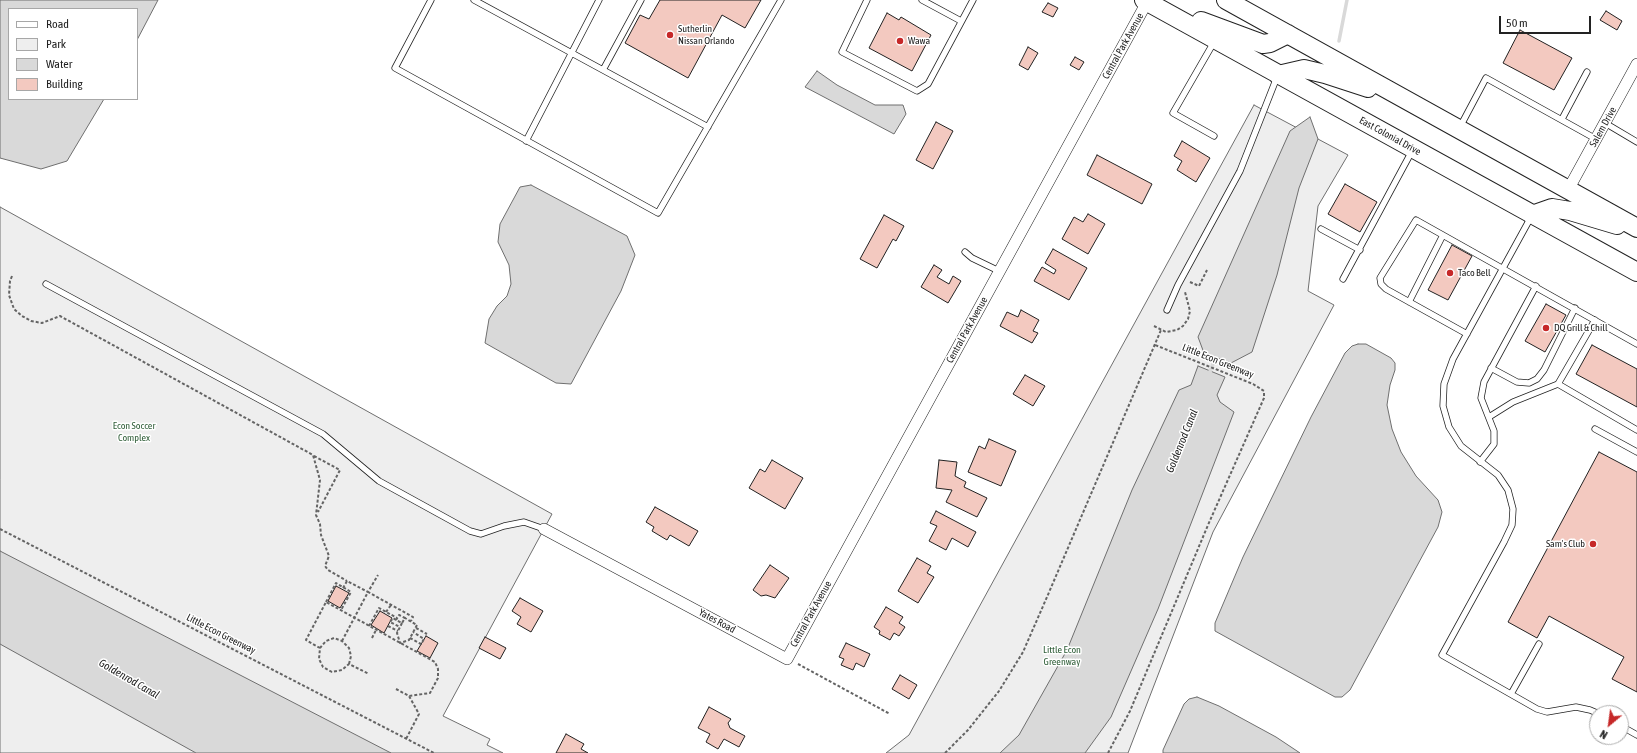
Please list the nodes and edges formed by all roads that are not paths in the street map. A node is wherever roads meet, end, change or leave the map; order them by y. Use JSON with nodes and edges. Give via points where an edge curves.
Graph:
{"nodes":[{"id":1,"x":431,"y":0,"type":"edge"},
{"id":2,"x":474,"y":0,"type":"edge"},
{"id":3,"x":599,"y":0,"type":"edge"},
{"id":4,"x":641,"y":0,"type":"edge"},
{"id":5,"x":782,"y":0,"type":"edge"},
{"id":6,"x":867,"y":0,"type":"edge"},
{"id":7,"x":922,"y":0,"type":"edge"},
{"id":8,"x":973,"y":0,"type":"edge"},
{"id":9,"x":1226,"y":0,"type":"edge"},
{"id":10,"x":1146,"y":1,"type":"edge"},
{"id":11,"x":962,"y":21,"type":"junction"},
{"id":12,"x":1219,"y":34,"type":"junction"},
{"id":13,"x":1288,"y":34,"type":"junction"},
{"id":14,"x":570,"y":53,"type":"junction"},
{"id":15,"x":1637,"y":64,"type":"edge"},
{"id":16,"x":603,"y":70,"type":"junction"},
{"id":17,"x":1587,"y":72,"type":"dead end"},
{"id":18,"x":1278,"y":74,"type":"junction"},
{"id":19,"x":1434,"y":115,"type":"junction"},
{"id":20,"x":1562,"y":119,"type":"junction"},
{"id":21,"x":1605,"y":123,"type":"junction"},
{"id":22,"x":708,"y":128,"type":"junction"},
{"id":23,"x":1459,"y":129,"type":"junction"},
{"id":24,"x":1214,"y":136,"type":"dead end"},
{"id":25,"x":1596,"y":139,"type":"junction"},
{"id":26,"x":526,"y":140,"type":"junction"},
{"id":27,"x":1637,"y":142,"type":"edge"},
{"id":28,"x":1414,"y":149,"type":"junction"},
{"id":29,"x":1568,"y":190,"type":"junction"},
{"id":30,"x":1532,"y":215,"type":"junction"},
{"id":31,"x":1637,"y":228,"type":"edge"},
{"id":32,"x":1321,"y":229,"type":"dead end"},
{"id":33,"x":1637,"y":231,"type":"edge"},
{"id":34,"x":1443,"y":235,"type":"junction"},
{"id":35,"x":1360,"y":250,"type":"junction"},
{"id":36,"x":965,"y":252,"type":"dead end"},
{"id":37,"x":1503,"y":268,"type":"junction"},
{"id":38,"x":999,"y":271,"type":"junction"},
{"id":39,"x":1637,"y":272,"type":"edge"},
{"id":40,"x":1343,"y":280,"type":"dead end"},
{"id":41,"x":46,"y":284,"type":"dead end"},
{"id":42,"x":1536,"y":286,"type":"junction"},
{"id":43,"x":1409,"y":302,"type":"junction"},
{"id":44,"x":1575,"y":308,"type":"junction"},
{"id":45,"x":1167,"y":310,"type":"dead end"},
{"id":46,"x":1595,"y":320,"type":"junction"},
{"id":47,"x":1467,"y":334,"type":"junction"},
{"id":48,"x":1637,"y":344,"type":"edge"},
{"id":49,"x":1491,"y":368,"type":"junction"},
{"id":50,"x":1558,"y":384,"type":"junction"},
{"id":51,"x":1489,"y":417,"type":"junction"},
{"id":52,"x":1595,"y":429,"type":"dead end"},
{"id":53,"x":1637,"y":430,"type":"edge"},
{"id":54,"x":1637,"y":452,"type":"edge"},
{"id":55,"x":1480,"y":462,"type":"junction"},
{"id":56,"x":544,"y":530,"type":"joint"},
{"id":57,"x":1539,"y":644,"type":"dead end"},
{"id":58,"x":787,"y":658,"type":"joint"},
{"id":59,"x":1511,"y":694,"type":"junction"},
{"id":60,"x":1589,"y":710,"type":"edge"}],
"edges":[{"from":1,"to":26,"type":"lane","via":[[395,68]]},
{"from":2,"to":14,"type":"lane"},
{"from":3,"to":14,"type":"lane"},
{"from":4,"to":16,"type":"lane"},
{"from":5,"to":22,"type":"lane"},
{"from":6,"to":11,"type":"lane","via":[[842,52],[918,91],[928,84]]},
{"from":7,"to":11,"type":"lane"},
{"from":8,"to":11,"type":"lane"},
{"from":9,"to":13,"type":"highway"},
{"from":10,"to":12,"type":"highway"},
{"from":10,"to":38,"type":"street","name":"Central Park Avenue"},
{"from":12,"to":13,"type":"highway","via":[[1263,44]]},
{"from":12,"to":18,"type":"highway","name":"East Colonial Drive"},
{"from":12,"to":24,"type":"lane","via":[[1173,113]]},
{"from":13,"to":19,"type":"highway"},
{"from":14,"to":16,"type":"lane"},
{"from":14,"to":26,"type":"lane"},
{"from":15,"to":21,"type":"street","name":"Salem Drive"},
{"from":16,"to":22,"type":"lane"},
{"from":17,"to":20,"type":"lane"},
{"from":18,"to":19,"type":"highway","via":[[1304,69],[1326,74],[1361,85]]},
{"from":18,"to":28,"type":"highway","name":"East Colonial Drive"},
{"from":18,"to":45,"type":"lane","via":[[1240,171]]},
{"from":19,"to":23,"type":"highway"},
{"from":20,"to":23,"type":"lane","via":[[1486,78]]},
{"from":20,"to":25,"type":"lane"},
{"from":21,"to":25,"type":"street","name":"Salem Drive"},
{"from":21,"to":27,"type":"lane"},
{"from":22,"to":26,"type":"lane","via":[[658,213]]},
{"from":23,"to":29,"type":"highway"},
{"from":25,"to":29,"type":"street","name":"Salem Drive"},
{"from":28,"to":30,"type":"highway","name":"East Colonial Drive"},
{"from":28,"to":35,"type":"lane"},
{"from":29,"to":31,"type":"highway"},
{"from":30,"to":33,"type":"highway","via":[[1552,208]]},
{"from":30,"to":37,"type":"lane"},
{"from":30,"to":39,"type":"highway","name":"East Colonial Drive"},
{"from":32,"to":35,"type":"lane"},
{"from":34,"to":37,"type":"lane"},
{"from":34,"to":43,"type":"lane"},
{"from":34,"to":43,"type":"lane","via":[[1416,220],[1380,278],[1386,289]]},
{"from":35,"to":40,"type":"lane"},
{"from":36,"to":38,"type":"lane"},
{"from":37,"to":42,"type":"lane"},
{"from":37,"to":47,"type":"lane"},
{"from":38,"to":58,"type":"street","name":"Central Park Avenue"},
{"from":41,"to":56,"type":"lane","via":[[323,434],[379,480],[470,531],[481,534],[524,522]]},
{"from":42,"to":44,"type":"lane"},
{"from":42,"to":49,"type":"lane"},
{"from":43,"to":47,"type":"lane"},
{"from":44,"to":46,"type":"lane"},
{"from":44,"to":49,"type":"lane","via":[[1537,379],[1529,383],[1517,382]]},
{"from":46,"to":48,"type":"lane"},
{"from":46,"to":50,"type":"lane"},
{"from":47,"to":55,"type":"lane","via":[[1453,359],[1444,384],[1443,406],[1449,427],[1461,446]]},
{"from":49,"to":51,"type":"lane","via":[[1484,382],[1481,398]]},
{"from":50,"to":51,"type":"lane","via":[[1513,402]]},
{"from":50,"to":53,"type":"lane"},
{"from":51,"to":55,"type":"lane","via":[[1494,431],[1494,444]]},
{"from":52,"to":54,"type":"lane"},
{"from":55,"to":59,"type":"lane","via":[[1498,475],[1508,490],[1513,509],[1512,525],[1442,655]]},
{"from":56,"to":58,"type":"street","name":"Yates Road"},
{"from":57,"to":59,"type":"lane"},
{"from":59,"to":60,"type":"lane","via":[[1547,712],[1576,707]]}]}
